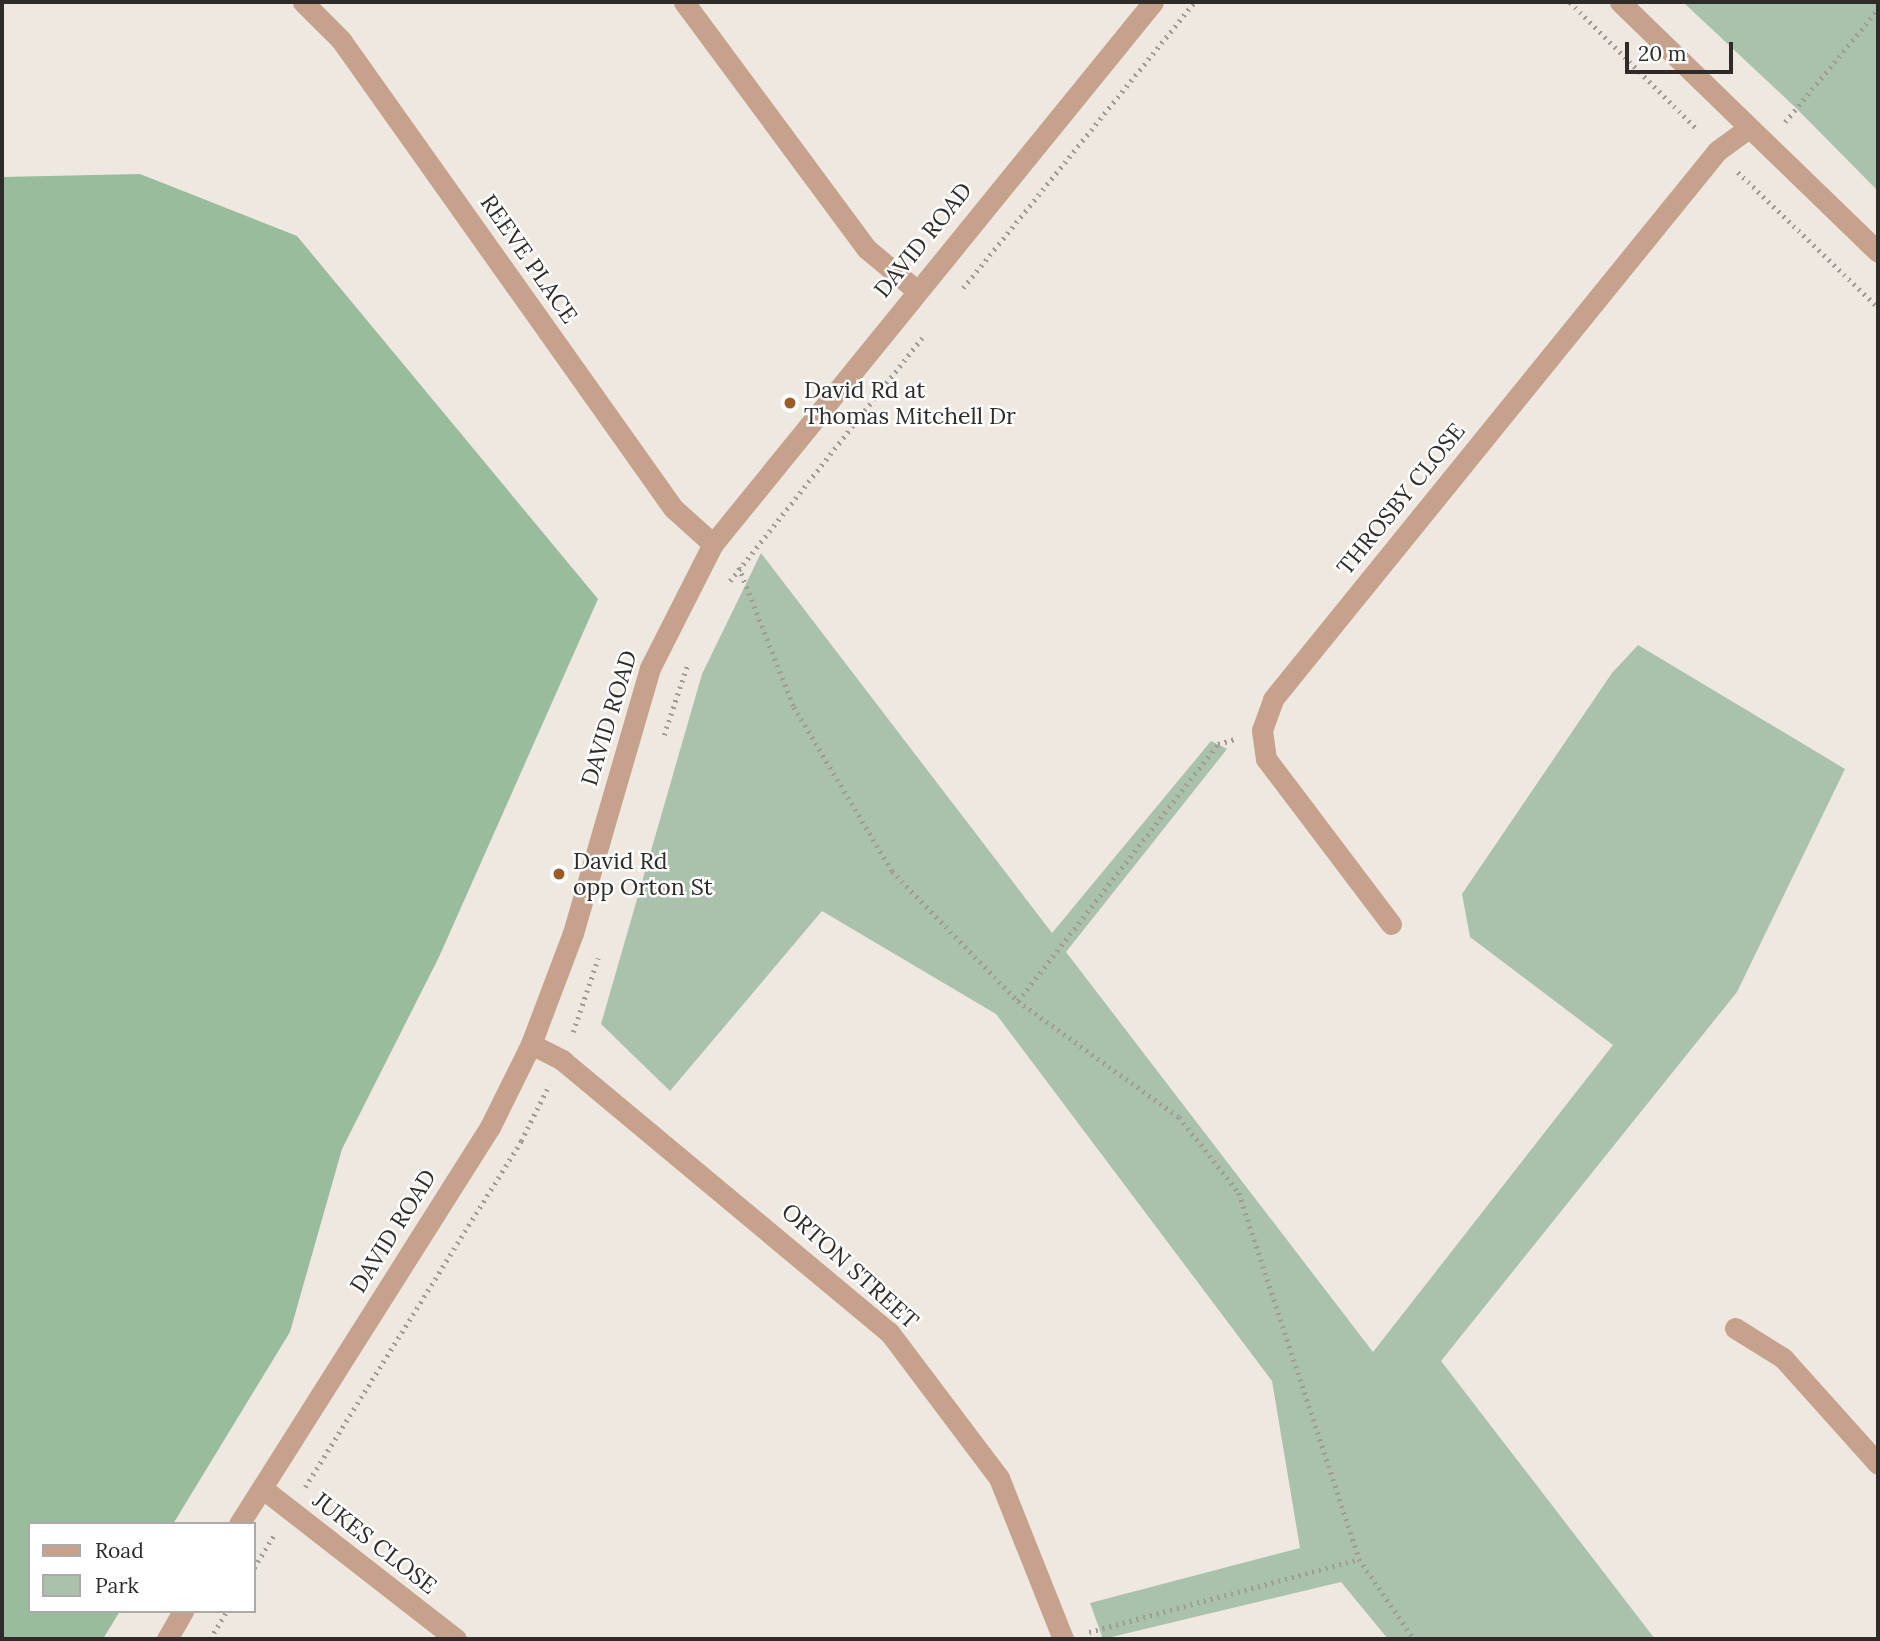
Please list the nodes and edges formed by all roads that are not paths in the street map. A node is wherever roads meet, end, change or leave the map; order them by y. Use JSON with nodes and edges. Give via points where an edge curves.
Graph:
{"nodes":[{"id":1,"x":303,"y":2,"type":"edge"},
{"id":2,"x":684,"y":2,"type":"edge"},
{"id":3,"x":1153,"y":2,"type":"edge"},
{"id":4,"x":1620,"y":2,"type":"edge"},
{"id":5,"x":1747,"y":129,"type":"junction"},
{"id":6,"x":1878,"y":251,"type":"edge"},
{"id":7,"x":916,"y":290,"type":"junction"},
{"id":8,"x":713,"y":544,"type":"junction"},
{"id":9,"x":1391,"y":924,"type":"dead end"},
{"id":10,"x":531,"y":1044,"type":"junction"},
{"id":11,"x":1735,"y":1328,"type":"dead end"},
{"id":12,"x":1878,"y":1464,"type":"edge"},
{"id":13,"x":262,"y":1488,"type":"junction"},
{"id":14,"x":240,"y":1522,"type":"edge"},
{"id":15,"x":182,"y":1613,"type":"edge"},
{"id":16,"x":1071,"y":1637,"type":"edge"},
{"id":17,"x":167,"y":1639,"type":"edge"},
{"id":18,"x":456,"y":1639,"type":"edge"}],
"edges":[{"from":1,"to":8,"type":"street","name":"REEVE PLACE","via":[[341,40],[673,508]]},
{"from":2,"to":7,"type":"street","via":[[867,249]]},
{"from":3,"to":7,"type":"street","name":"DAVID ROAD"},
{"from":4,"to":5,"type":"street"},
{"from":5,"to":6,"type":"street"},
{"from":5,"to":9,"type":"street","name":"THROSBY CLOSE","via":[[1717,151],[1281,688],[1262,730],[1266,759]]},
{"from":7,"to":8,"type":"street","name":"DAVID ROAD"},
{"from":8,"to":10,"type":"street","name":"DAVID ROAD","via":[[650,668],[573,933]]},
{"from":10,"to":13,"type":"street","name":"DAVID ROAD","via":[[489,1127]]},
{"from":10,"to":16,"type":"street","name":"ORTON STREET","via":[[562,1060],[889,1332],[999,1478]]},
{"from":11,"to":12,"type":"street","via":[[1783,1358]]},
{"from":13,"to":14,"type":"street","name":"DAVID ROAD"},
{"from":13,"to":18,"type":"street","name":"JUKES CLOSE"},
{"from":15,"to":17,"type":"street"}]}
